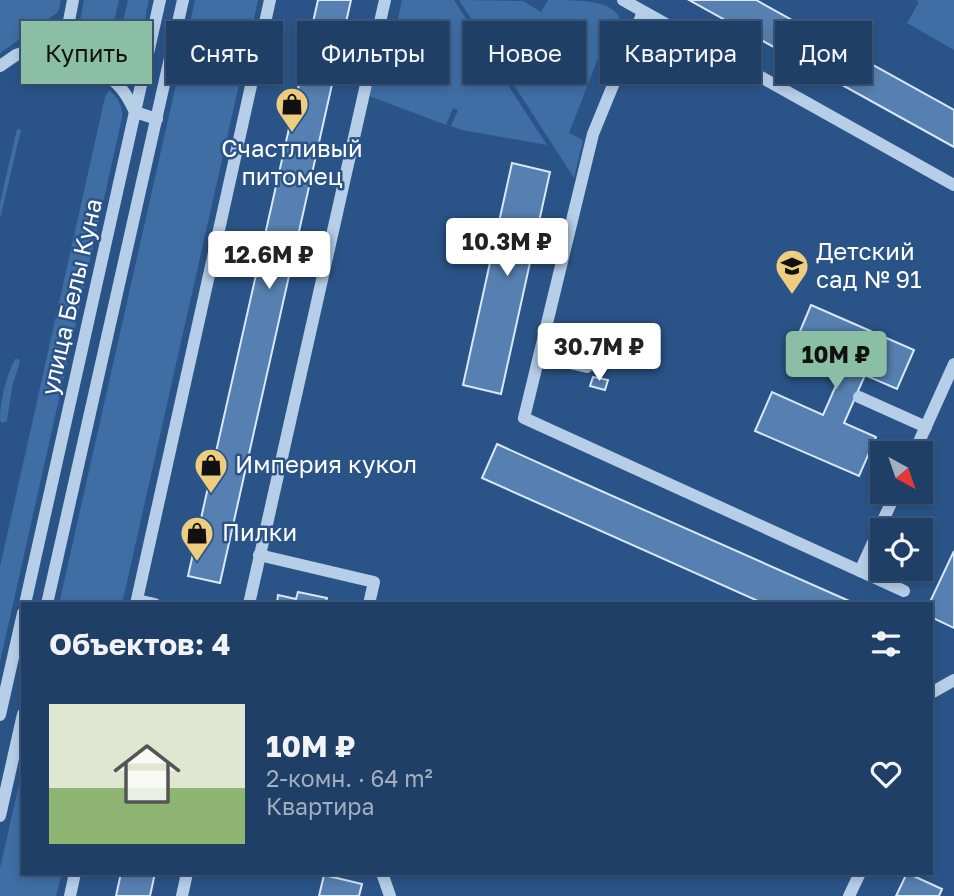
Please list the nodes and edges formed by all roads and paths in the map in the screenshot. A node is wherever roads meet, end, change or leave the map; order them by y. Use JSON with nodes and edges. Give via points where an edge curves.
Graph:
{"nodes":[{"id":1,"x":73,"y":0,"type":"edge"},
{"id":2,"x":160,"y":0,"type":"edge"},
{"id":3,"x":183,"y":0,"type":"edge"},
{"id":4,"x":270,"y":0,"type":"edge"},
{"id":5,"x":385,"y":0,"type":"edge"},
{"id":6,"x":623,"y":0,"type":"edge"},
{"id":7,"x":643,"y":12,"type":"junction"},
{"id":8,"x":69,"y":21,"type":"edge"},
{"id":9,"x":21,"y":54,"type":"edge"},
{"id":10,"x":0,"y":66,"type":"edge"},
{"id":11,"x":119,"y":84,"type":"edge"},
{"id":12,"x":135,"y":112,"type":"junction"},
{"id":13,"x":157,"y":118,"type":"junction"},
{"id":14,"x":954,"y":185,"type":"edge"},
{"id":15,"x":539,"y":356,"type":"junction"},
{"id":16,"x":954,"y":364,"type":"edge"},
{"id":17,"x":587,"y":368,"type":"dead end"},
{"id":18,"x":859,"y":397,"type":"dead end"},
{"id":19,"x":926,"y":427,"type":"junction"},
{"id":20,"x":920,"y":441,"type":"edge"},
{"id":21,"x":891,"y":504,"type":"edge"},
{"id":22,"x":259,"y":555,"type":"junction"},
{"id":23,"x":860,"y":571,"type":"junction"},
{"id":24,"x":904,"y":591,"type":"dead end"},
{"id":25,"x":25,"y":602,"type":"edge"},
{"id":26,"x":47,"y":602,"type":"edge"},
{"id":27,"x":137,"y":602,"type":"edge"},
{"id":28,"x":249,"y":602,"type":"edge"},
{"id":29,"x":369,"y":602,"type":"edge"},
{"id":30,"x":21,"y":622,"type":"edge"},
{"id":31,"x":954,"y":680,"type":"edge"},
{"id":32,"x":933,"y":692,"type":"edge"},
{"id":33,"x":0,"y":715,"type":"edge"},
{"id":34,"x":21,"y":723,"type":"edge"},
{"id":35,"x":0,"y":816,"type":"edge"},
{"id":36,"x":75,"y":875,"type":"edge"},
{"id":37,"x":187,"y":875,"type":"edge"},
{"id":38,"x":383,"y":875,"type":"edge"},
{"id":39,"x":859,"y":875,"type":"edge"},
{"id":40,"x":70,"y":896,"type":"edge"},
{"id":41,"x":182,"y":896,"type":"edge"},
{"id":42,"x":390,"y":896,"type":"edge"},
{"id":43,"x":849,"y":896,"type":"edge"}],
"edges":[{"from":1,"to":8,"type":"street"},
{"from":2,"to":12,"type":"street","name":"улица Белы Куна"},
{"from":3,"to":13,"type":"street","name":"улица Белы Куна"},
{"from":4,"to":27,"type":"street"},
{"from":5,"to":22,"type":"street"},
{"from":6,"to":7,"type":"street"},
{"from":7,"to":14,"type":"street"},
{"from":7,"to":15,"type":"street","via":[[593,134]]},
{"from":9,"to":10,"type":"street"},
{"from":11,"to":12,"type":"street"},
{"from":12,"to":13,"type":"street"},
{"from":12,"to":25,"type":"street","name":"улица Белы Куна"},
{"from":13,"to":26,"type":"street","name":"улица Белы Куна"},
{"from":15,"to":17,"type":"street"},
{"from":15,"to":23,"type":"street","via":[[524,418]]},
{"from":16,"to":19,"type":"street"},
{"from":18,"to":19,"type":"street"},
{"from":19,"to":20,"type":"street"},
{"from":21,"to":23,"type":"street"},
{"from":22,"to":28,"type":"street"},
{"from":22,"to":29,"type":"street","via":[[374,582]]},
{"from":23,"to":24,"type":"street"},
{"from":30,"to":33,"type":"street"},
{"from":31,"to":32,"type":"street"},
{"from":34,"to":35,"type":"street"},
{"from":36,"to":40,"type":"street"},
{"from":37,"to":41,"type":"street"},
{"from":38,"to":42,"type":"street"},
{"from":39,"to":43,"type":"street"}]}
